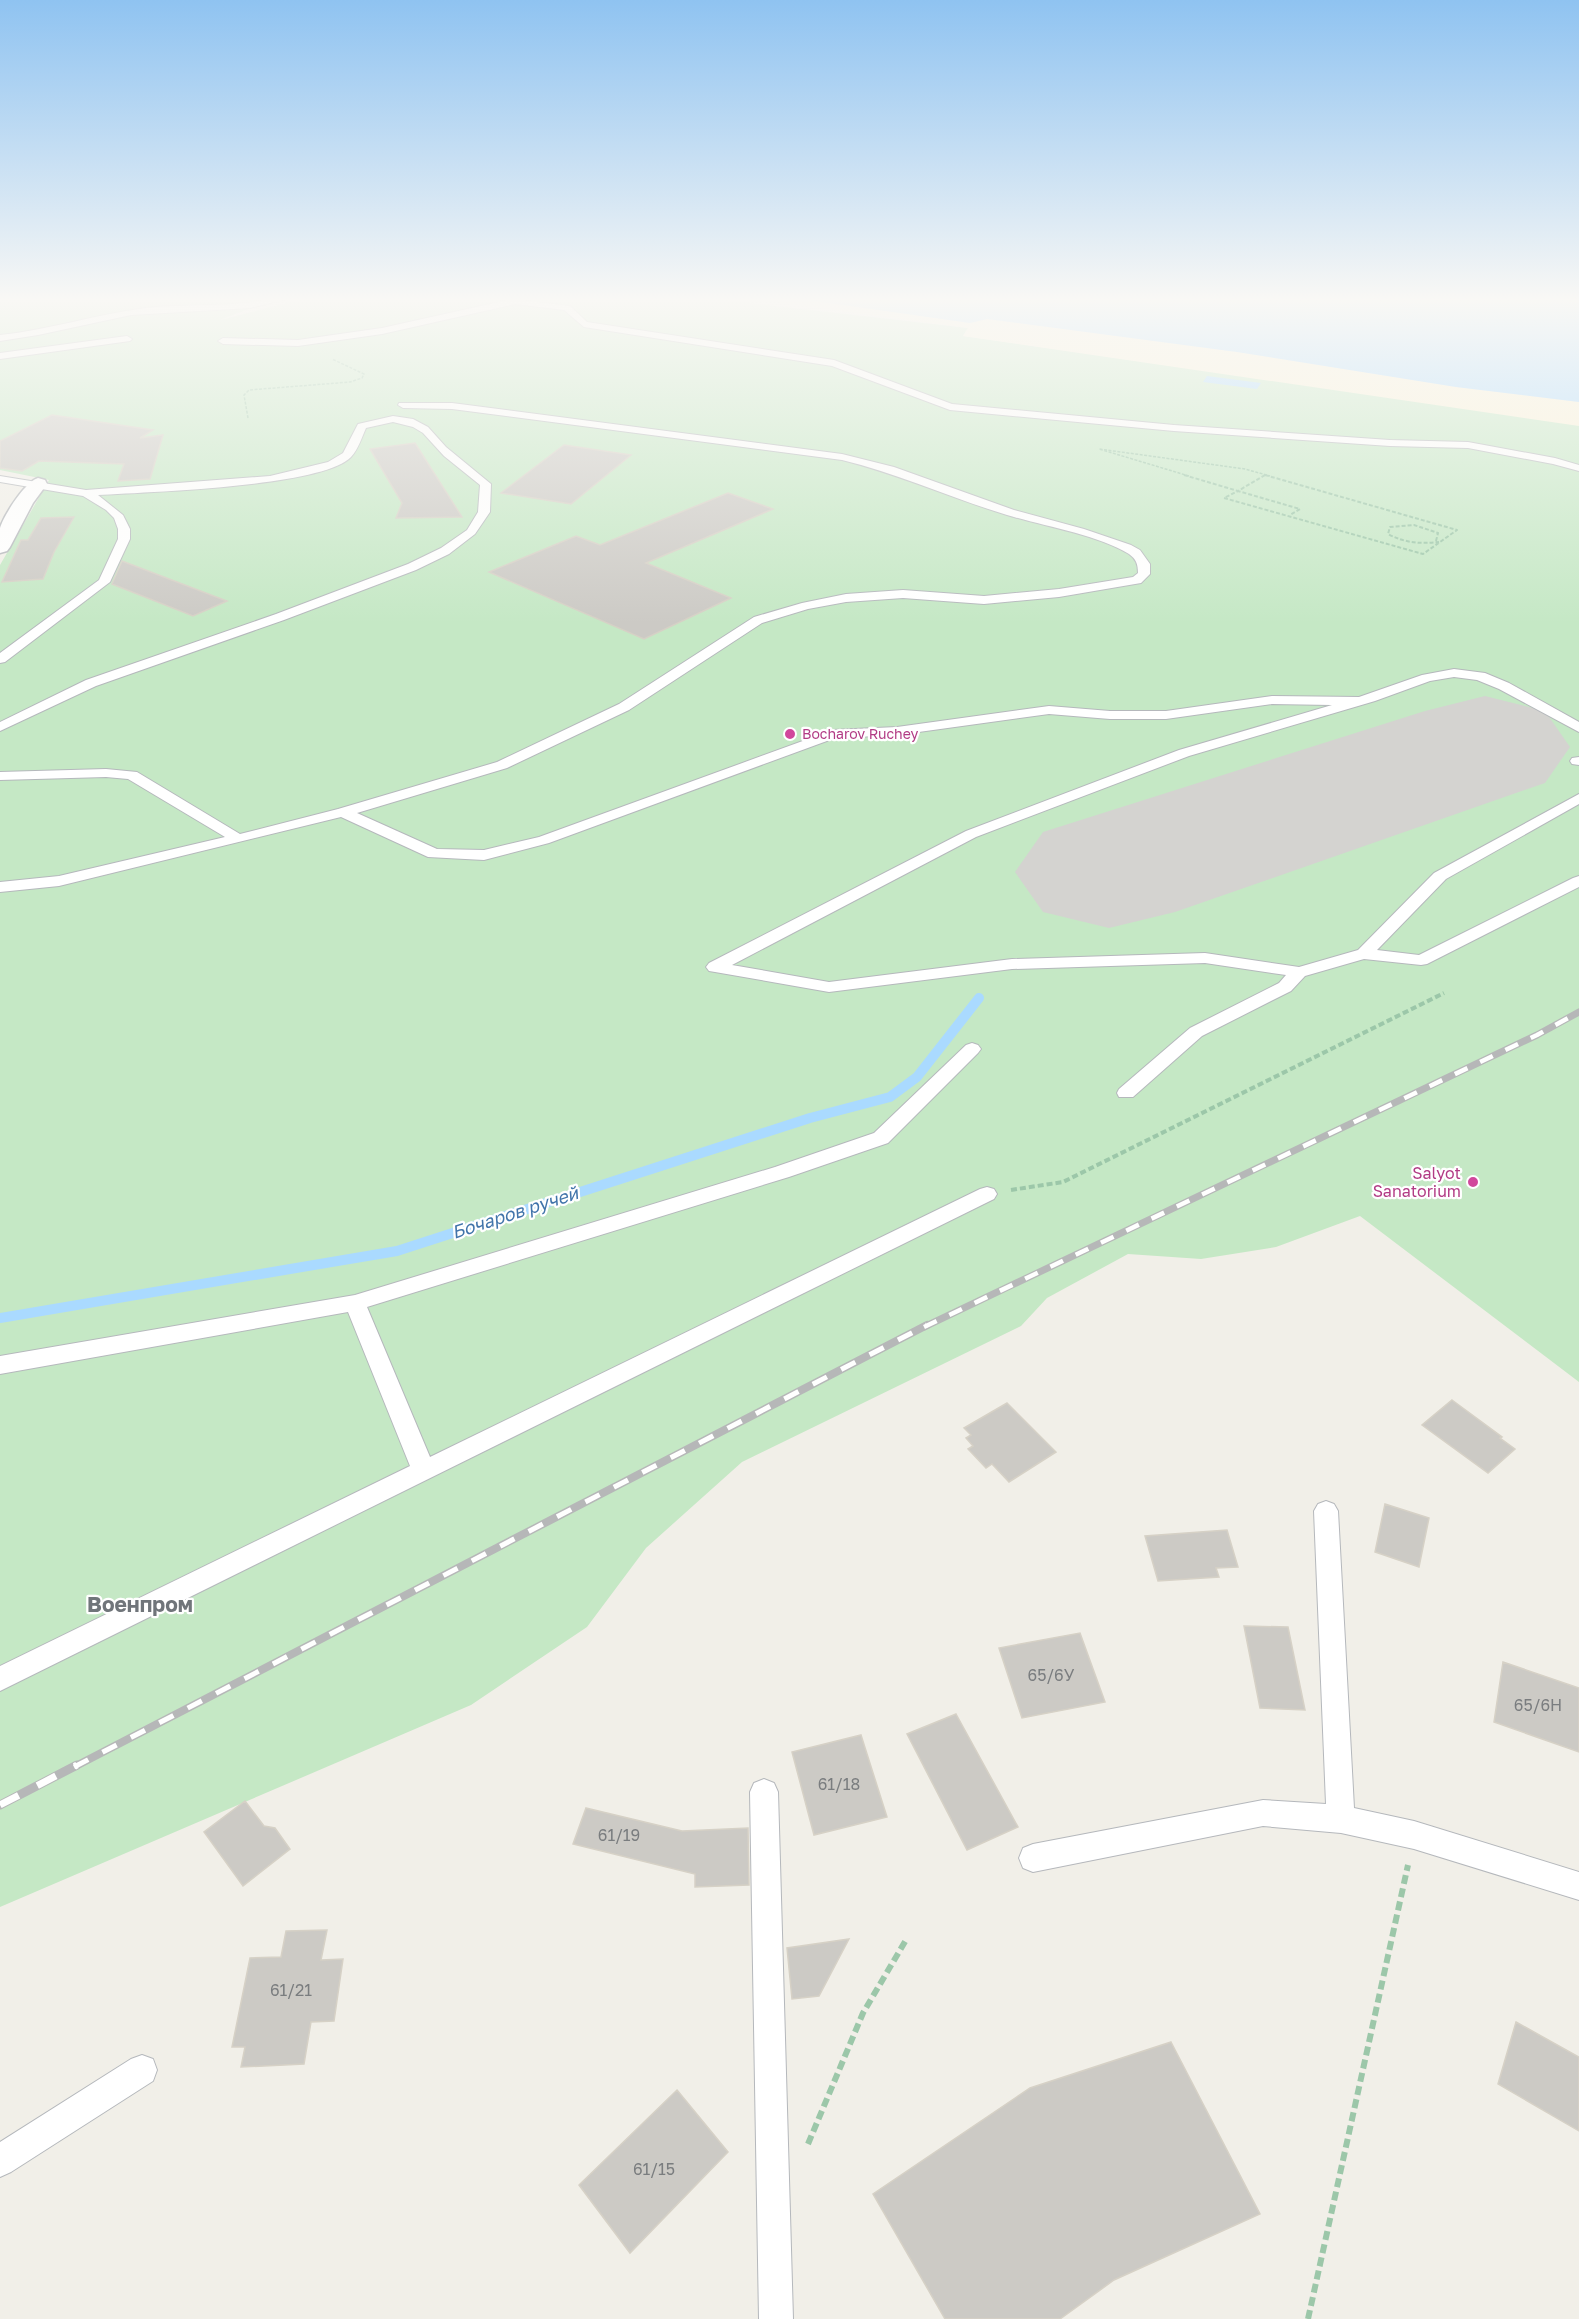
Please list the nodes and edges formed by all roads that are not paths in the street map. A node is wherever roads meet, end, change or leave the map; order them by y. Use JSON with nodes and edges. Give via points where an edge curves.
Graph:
{"nodes":[{"id":1,"x":462,"y":407,"type":"edge"},
{"id":2,"x":952,"y":407,"type":"edge"},
{"id":3,"x":1579,"y":468,"type":"edge"},
{"id":4,"x":0,"y":479,"type":"edge"},
{"id":5,"x":38,"y":484,"type":"junction"},
{"id":6,"x":86,"y":493,"type":"junction"},
{"id":7,"x":2,"y":541,"type":"edge"},
{"id":8,"x":0,"y":659,"type":"edge"},
{"id":9,"x":1359,"y":701,"type":"junction"},
{"id":10,"x":0,"y":727,"type":"edge"},
{"id":11,"x":1579,"y":728,"type":"edge"},
{"id":12,"x":0,"y":776,"type":"edge"},
{"id":13,"x":1579,"y":798,"type":"edge"},
{"id":14,"x":343,"y":812,"type":"junction"},
{"id":15,"x":238,"y":839,"type":"junction"},
{"id":16,"x":1579,"y":881,"type":"edge"},
{"id":17,"x":0,"y":887,"type":"edge"},
{"id":18,"x":1364,"y":954,"type":"junction"},
{"id":19,"x":1299,"y":972,"type":"junction"},
{"id":20,"x":972,"y":1049,"type":"dead end"},
{"id":21,"x":1126,"y":1093,"type":"dead end"},
{"id":22,"x":987,"y":1194,"type":"road end"},
{"id":23,"x":355,"y":1303,"type":"junction"},
{"id":24,"x":0,"y":1365,"type":"edge"},
{"id":25,"x":424,"y":1471,"type":"junction"},
{"id":26,"x":1326,"y":1511,"type":"dead end"},
{"id":27,"x":0,"y":1679,"type":"edge"},
{"id":28,"x":764,"y":1792,"type":"dead end"},
{"id":29,"x":1341,"y":1819,"type":"junction"},
{"id":30,"x":1033,"y":1858,"type":"dead end"},
{"id":31,"x":1579,"y":1886,"type":"edge"},
{"id":32,"x":142,"y":2070,"type":"dead end"},
{"id":33,"x":0,"y":2161,"type":"edge"},
{"id":34,"x":776,"y":2319,"type":"edge"}],
"edges":[{"from":1,"to":14,"type":"lane","via":[[842,457],[890,469],[1127,548],[1144,564],[1144,574],[1137,580],[1059,593],[984,600],[903,594],[846,598],[758,620],[624,706],[502,765]]},
{"from":2,"to":3,"type":"lane","via":[[1174,429],[1468,445]]},
{"from":4,"to":5,"type":"lane"},
{"from":5,"to":6,"type":"lane"},
{"from":5,"to":7,"type":"street"},
{"from":6,"to":8,"type":"lane","via":[[110,508],[124,529],[104,582]]},
{"from":6,"to":10,"type":"lane","via":[[270,479],[310,471],[347,455],[362,426],[386,418],[403,419],[424,429],[442,449],[486,484],[484,512],[471,532],[412,567],[91,682]]},
{"from":9,"to":11,"type":"lane","via":[[1427,678],[1454,673],[1480,676]]},
{"from":9,"to":14,"type":"lane","via":[[1272,699],[1166,715],[1110,716],[1049,710],[897,731],[833,734],[544,840],[484,855],[434,854]]},
{"from":9,"to":19,"type":"lane","via":[[1184,753],[971,834],[715,967],[829,987],[1012,964],[1194,958]]},
{"from":12,"to":15,"type":"lane","via":[[132,775]]},
{"from":13,"to":18,"type":"lane","via":[[1440,876]]},
{"from":14,"to":15,"type":"lane"},
{"from":15,"to":17,"type":"lane","via":[[59,881]]},
{"from":16,"to":18,"type":"lane","via":[[1421,960]]},
{"from":18,"to":19,"type":"lane"},
{"from":19,"to":21,"type":"lane","via":[[1285,987],[1196,1032]]},
{"from":20,"to":23,"type":"lane","via":[[881,1138]]},
{"from":22,"to":25,"type":"lane"},
{"from":23,"to":24,"type":"lane"},
{"from":23,"to":25,"type":"lane"},
{"from":25,"to":27,"type":"lane"},
{"from":26,"to":29,"type":"lane"},
{"from":28,"to":34,"type":"lane"},
{"from":29,"to":30,"type":"lane","via":[[1263,1813]]},
{"from":29,"to":31,"type":"lane","via":[[1414,1835]]},
{"from":32,"to":33,"type":"lane"}]}
